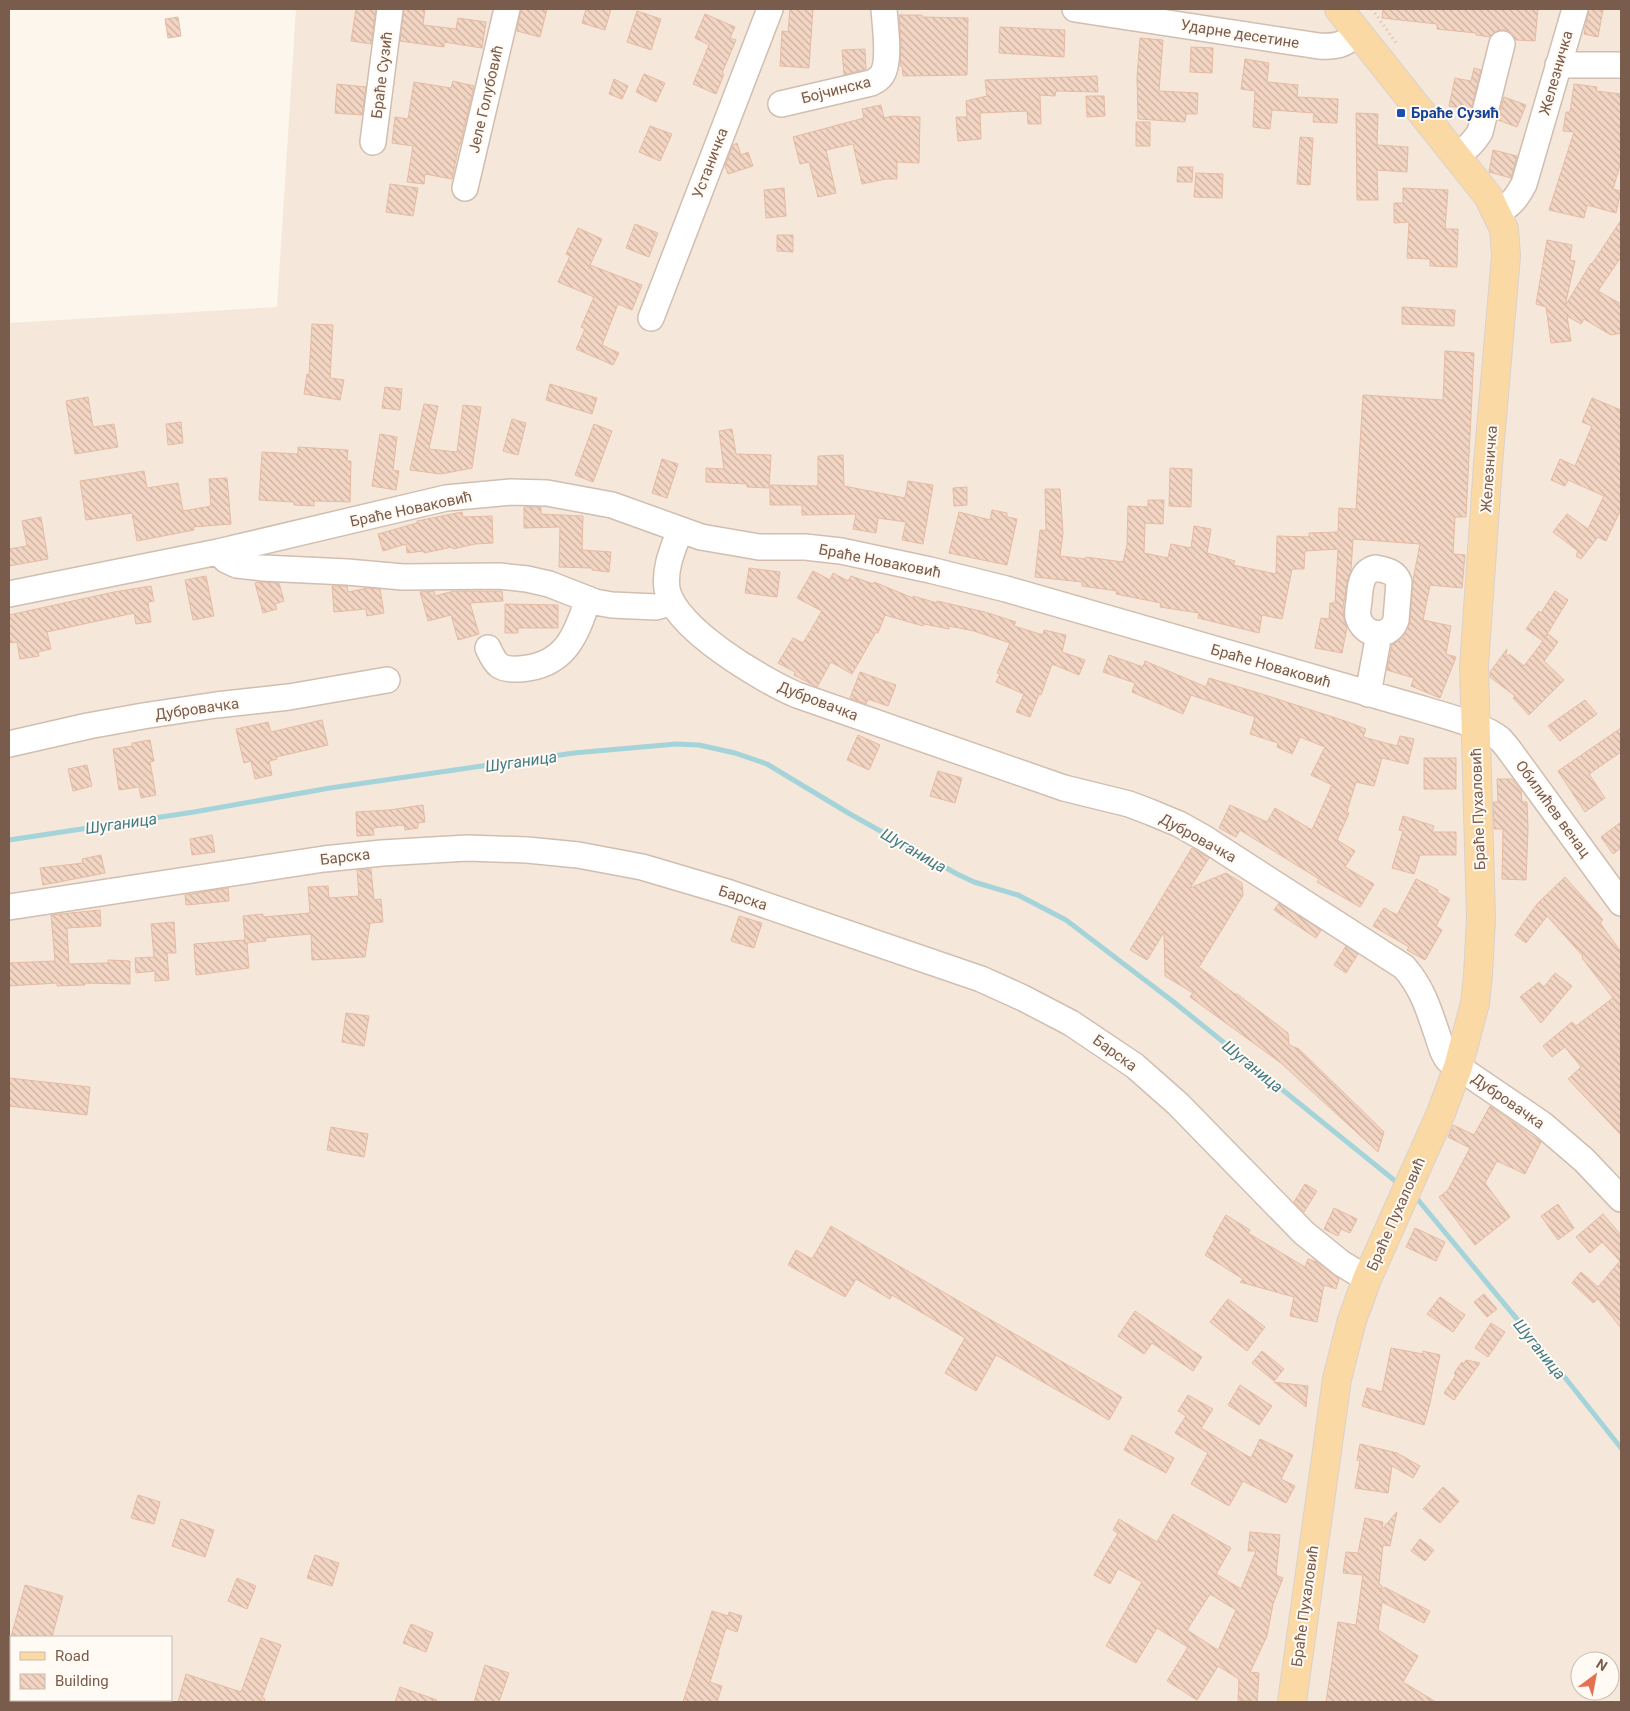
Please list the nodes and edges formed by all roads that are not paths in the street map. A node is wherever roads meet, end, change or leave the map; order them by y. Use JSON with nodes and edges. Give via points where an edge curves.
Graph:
{"nodes":[{"id":1,"x":390,"y":9,"type":"edge"},
{"id":2,"x":507,"y":9,"type":"edge"},
{"id":3,"x":770,"y":9,"type":"edge"},
{"id":4,"x":884,"y":9,"type":"edge"},
{"id":5,"x":1075,"y":9,"type":"edge"},
{"id":6,"x":1338,"y":9,"type":"edge"},
{"id":7,"x":1575,"y":9,"type":"edge"},
{"id":8,"x":1117,"y":12,"type":"edge"},
{"id":9,"x":1358,"y":33,"type":"junction"},
{"id":10,"x":1502,"y":44,"type":"dead end"},
{"id":11,"x":1558,"y":65,"type":"junction"},
{"id":12,"x":1621,"y":65,"type":"edge"},
{"id":13,"x":781,"y":104,"type":"dead end"},
{"id":14,"x":373,"y":142,"type":"dead end"},
{"id":15,"x":1457,"y":156,"type":"junction"},
{"id":16,"x":465,"y":188,"type":"dead end"},
{"id":17,"x":1497,"y":212,"type":"junction"},
{"id":18,"x":651,"y":318,"type":"dead end"},
{"id":19,"x":680,"y":530,"type":"junction"},
{"id":20,"x":218,"y":552,"type":"junction"},
{"id":21,"x":9,"y":594,"type":"edge"},
{"id":22,"x":588,"y":599,"type":"junction"},
{"id":23,"x":671,"y":603,"type":"junction"},
{"id":24,"x":1379,"y":634,"type":"dead end"},
{"id":25,"x":488,"y":648,"type":"dead end"},
{"id":26,"x":387,"y":680,"type":"dead end"},
{"id":27,"x":1368,"y":694,"type":"junction"},
{"id":28,"x":1475,"y":726,"type":"junction"},
{"id":29,"x":9,"y":744,"type":"edge"},
{"id":30,"x":1621,"y":902,"type":"edge"},
{"id":31,"x":9,"y":907,"type":"edge"},
{"id":32,"x":1458,"y":1067,"type":"junction"},
{"id":33,"x":1621,"y":1199,"type":"edge"},
{"id":34,"x":1367,"y":1279,"type":"junction"},
{"id":35,"x":1292,"y":1702,"type":"edge"}],
"edges":[{"from":1,"to":14,"type":"street","name":"Браће Сузић"},
{"from":2,"to":16,"type":"street","name":"Јеле Голубовић"},
{"from":3,"to":18,"type":"street","name":"Устаничка"},
{"from":4,"to":13,"type":"street","name":"Бојчинска","via":[[886,60],[880,78],[871,83]]},
{"from":5,"to":8,"type":"street","name":"Ударне десетине"},
{"from":6,"to":9,"type":"main road","name":"Железничка"},
{"from":7,"to":11,"type":"street","name":"Железничка"},
{"from":8,"to":9,"type":"street","name":"Ударне десетине","via":[[1319,46],[1340,45]]},
{"from":9,"to":15,"type":"main road","name":"Железничка"},
{"from":10,"to":15,"type":"street","via":[[1480,132]]},
{"from":11,"to":12,"type":"street"},
{"from":11,"to":17,"type":"street","name":"Железничка","via":[[1524,184],[1514,202]]},
{"from":15,"to":17,"type":"main road","name":"Железничка"},
{"from":17,"to":28,"type":"main road","name":"Железничка","via":[[1504,229],[1505,272],[1474,667]]},
{"from":19,"to":20,"type":"street","name":"Браће Новаковић","via":[[612,505],[547,493],[511,492],[446,498]]},
{"from":19,"to":23,"type":"street","name":"Дубровачка","via":[[668,560],[667,589]]},
{"from":19,"to":27,"type":"street","name":"Браће Новаковић","via":[[759,547],[841,551],[930,570]]},
{"from":20,"to":21,"type":"street","name":"Браће Новаковић"},
{"from":20,"to":22,"type":"street","via":[[237,566],[403,577],[499,576],[527,579]]},
{"from":22,"to":23,"type":"street","via":[[612,605],[647,607]]},
{"from":22,"to":25,"type":"street","via":[[569,644],[549,662],[534,668],[508,670],[494,661]]},
{"from":23,"to":32,"type":"street","name":"Дубровачка","via":[[688,624],[774,685],[1064,788],[1143,809],[1204,838],[1404,967],[1424,996],[1444,1056]]},
{"from":24,"to":27,"type":"street"},
{"from":26,"to":29,"type":"street","name":"Дубровачка","via":[[289,697],[143,716]]},
{"from":27,"to":28,"type":"street","name":"Браће Новаковић"},
{"from":28,"to":30,"type":"street","name":"Обилићев венац","via":[[1500,739],[1510,751]]},
{"from":28,"to":32,"type":"main road","name":"Браће Пухаловић","via":[[1480,947],[1474,1003]]},
{"from":31,"to":34,"type":"street","name":"Барска","via":[[382,853],[467,848],[527,850],[578,855],[642,868],[730,893],[981,979],[1048,1010],[1135,1066],[1178,1104],[1304,1233]]},
{"from":32,"to":33,"type":"street","name":"Дубровачка","via":[[1553,1133],[1604,1179]]},
{"from":32,"to":34,"type":"main road","name":"Браће Пухаловић","via":[[1414,1177]]},
{"from":34,"to":35,"type":"main road","name":"Браће Пухаловић","via":[[1352,1320],[1337,1379]]}]}
